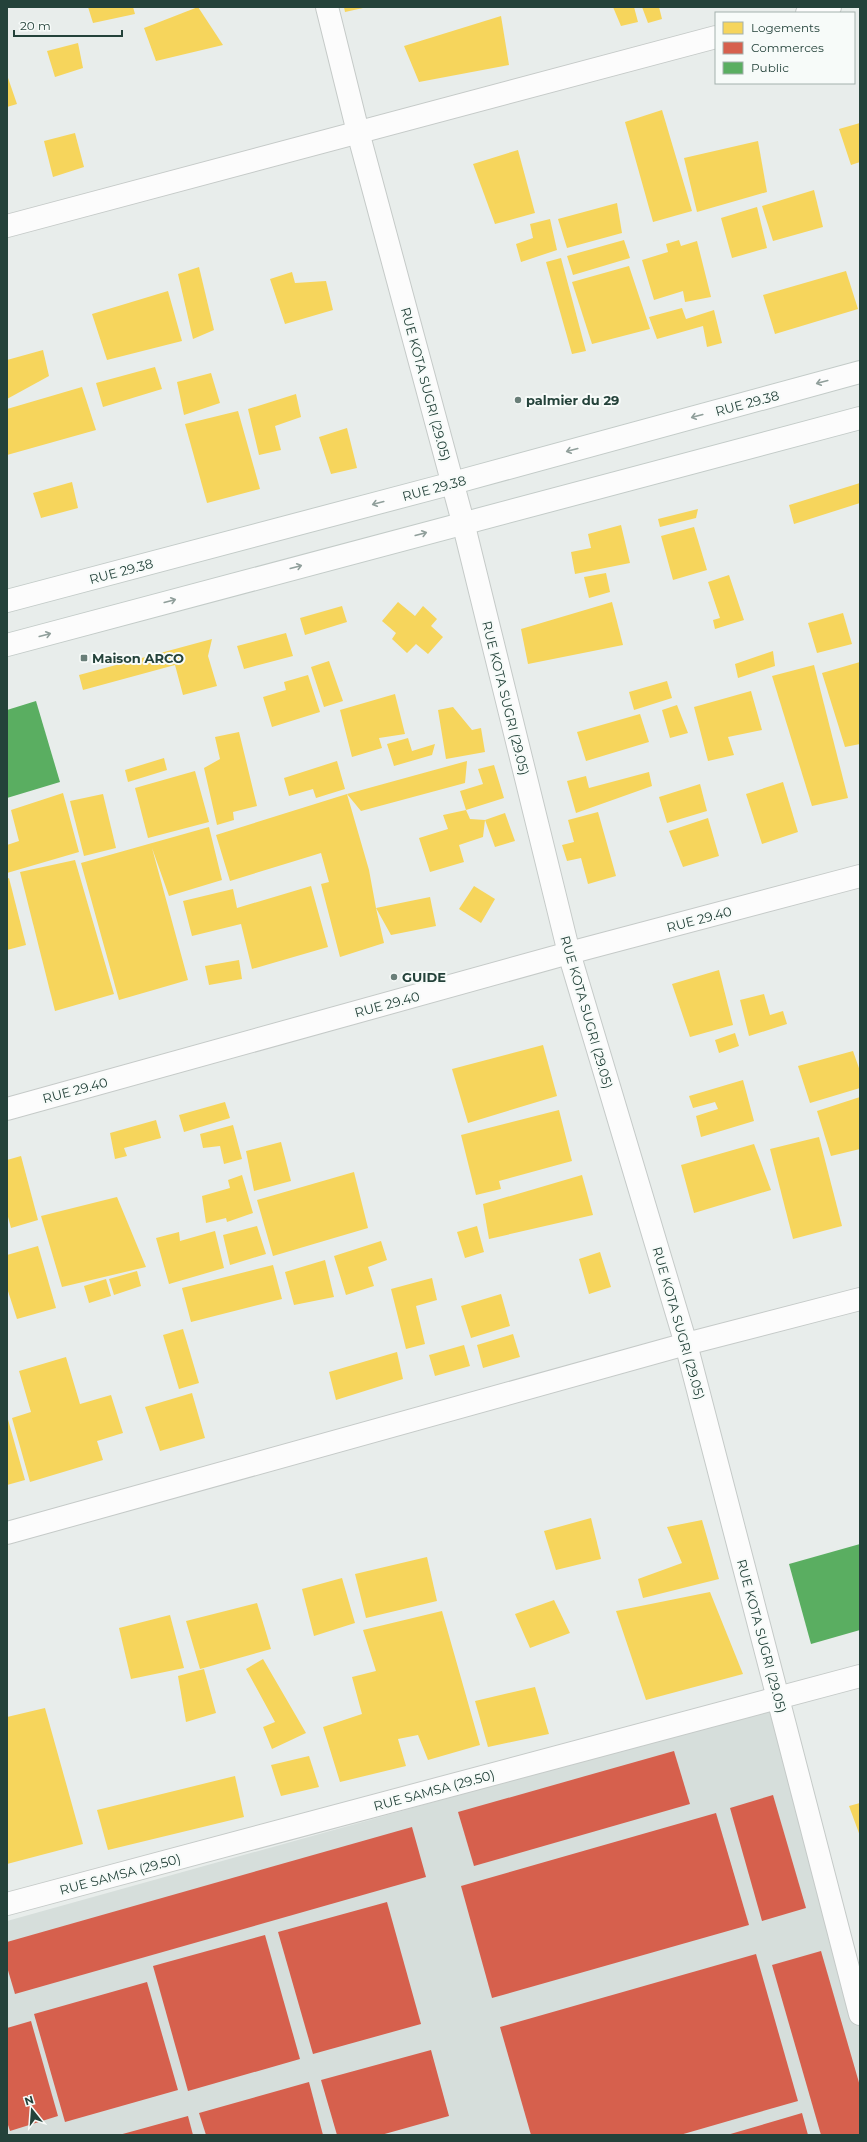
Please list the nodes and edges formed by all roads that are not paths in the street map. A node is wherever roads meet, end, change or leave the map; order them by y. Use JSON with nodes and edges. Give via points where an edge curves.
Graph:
{"nodes":[{"id":1,"x":327,"y":7,"type":"edge"},
{"id":2,"x":830,"y":7,"type":"edge"},
{"id":3,"x":811,"y":12,"type":"edge"},
{"id":4,"x":715,"y":37,"type":"edge"},
{"id":5,"x":358,"y":132,"type":"junction"},
{"id":6,"x":7,"y":226,"type":"edge"},
{"id":7,"x":860,"y":372,"type":"edge"},
{"id":8,"x":860,"y":418,"type":"edge"},
{"id":9,"x":453,"y":483,"type":"junction"},
{"id":10,"x":463,"y":522,"type":"junction"},
{"id":11,"x":7,"y":601,"type":"edge"},
{"id":12,"x":7,"y":645,"type":"edge"},
{"id":13,"x":860,"y":876,"type":"edge"},
{"id":14,"x":569,"y":953,"type":"junction"},
{"id":15,"x":7,"y":1109,"type":"edge"},
{"id":16,"x":860,"y":1299,"type":"edge"},
{"id":17,"x":686,"y":1344,"type":"junction"},
{"id":18,"x":7,"y":1533,"type":"edge"},
{"id":19,"x":860,"y":1676,"type":"edge"},
{"id":20,"x":778,"y":1698,"type":"junction"},
{"id":21,"x":7,"y":1904,"type":"edge"},
{"id":22,"x":860,"y":2014,"type":"edge"}],
"edges":[{"from":1,"to":5,"type":"street","name":"RUE KOTA SUGRI (29.05)"},
{"from":2,"to":3,"type":"street"},
{"from":4,"to":5,"type":"street"},
{"from":5,"to":6,"type":"street"},
{"from":5,"to":9,"type":"street","name":"RUE KOTA SUGRI (29.05)"},
{"from":7,"to":9,"type":"street","name":"RUE 29.38","one_way":true},
{"from":8,"to":10,"type":"street"},
{"from":9,"to":10,"type":"street","name":"RUE KOTA SUGRI (29.05)"},
{"from":9,"to":11,"type":"street","name":"RUE 29.38","one_way":true},
{"from":12,"to":10,"type":"street","one_way":true},
{"from":10,"to":14,"type":"street","name":"RUE KOTA SUGRI (29.05)"},
{"from":13,"to":14,"type":"street","name":"RUE 29.40"},
{"from":14,"to":15,"type":"street","name":"RUE 29.40"},
{"from":14,"to":17,"type":"street","name":"RUE KOTA SUGRI (29.05)"},
{"from":16,"to":17,"type":"street"},
{"from":17,"to":18,"type":"street"},
{"from":17,"to":20,"type":"street","name":"RUE KOTA SUGRI (29.05)"},
{"from":19,"to":20,"type":"street","name":"RUE SAMSA (29.50)"},
{"from":20,"to":21,"type":"street","name":"RUE SAMSA (29.50)"},
{"from":20,"to":22,"type":"street","name":"RUE KOTA SUGRI (29.05)"}]}
